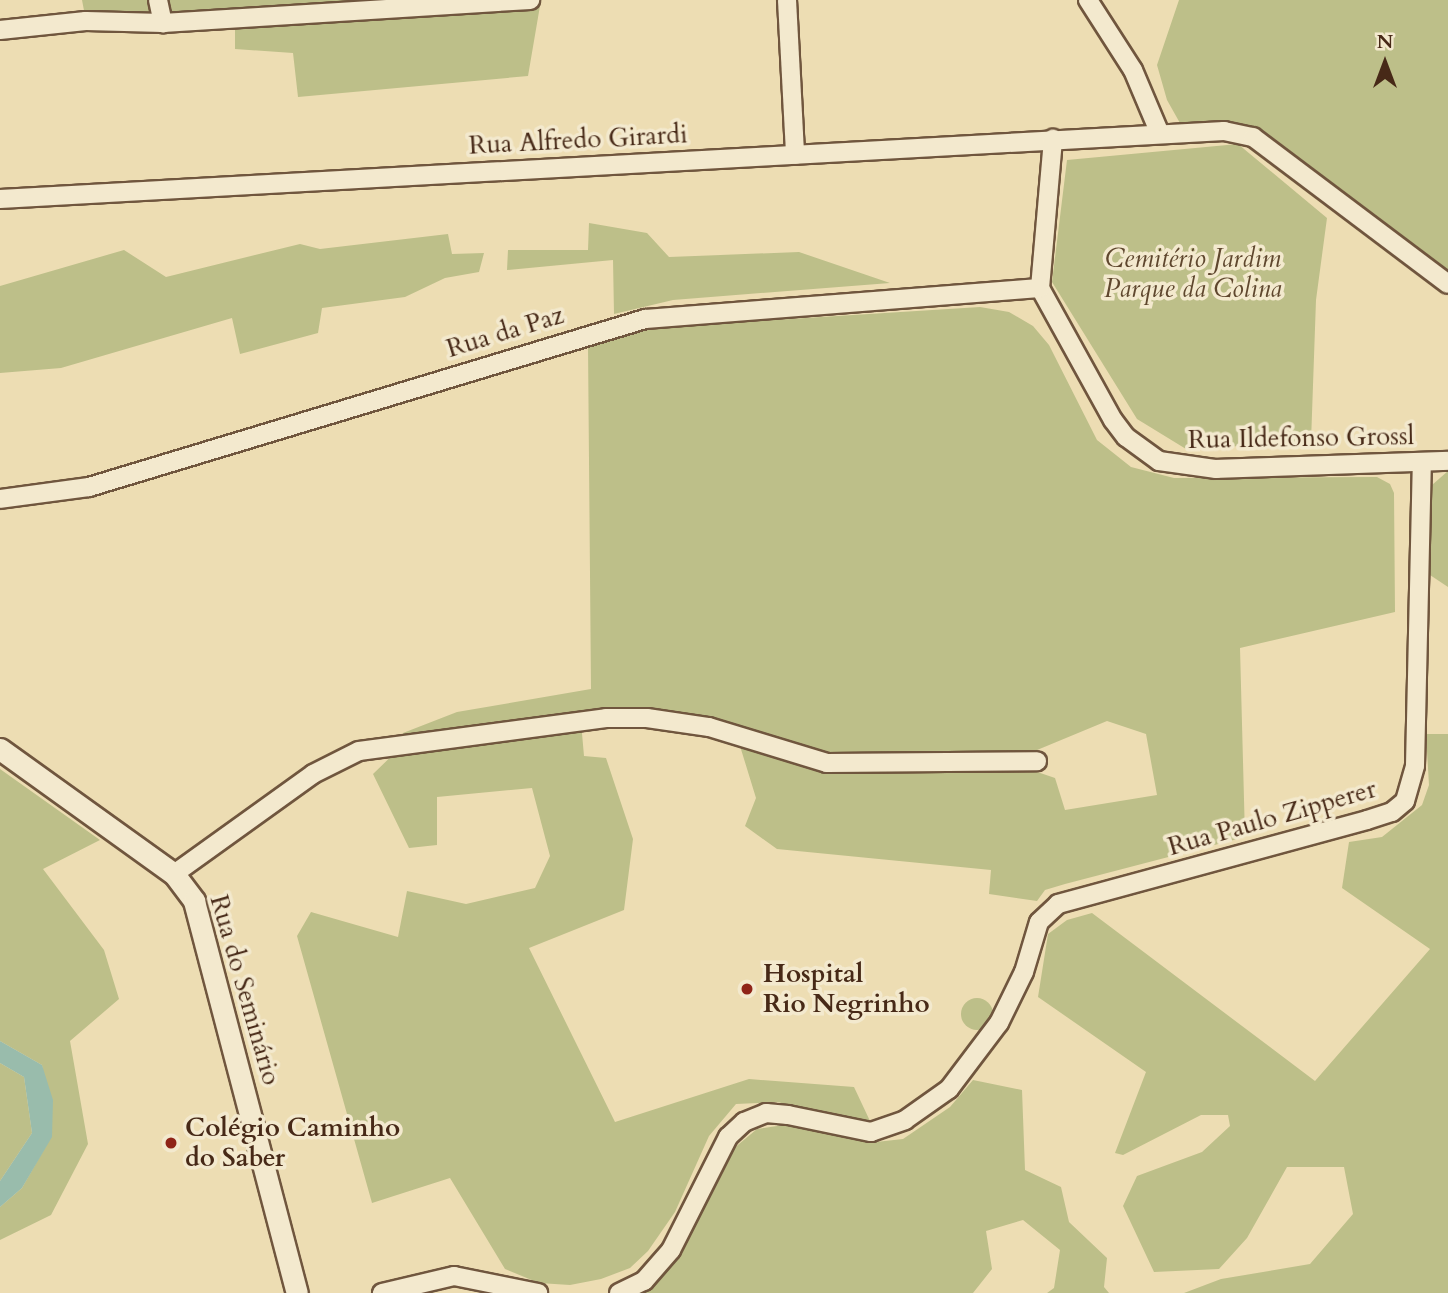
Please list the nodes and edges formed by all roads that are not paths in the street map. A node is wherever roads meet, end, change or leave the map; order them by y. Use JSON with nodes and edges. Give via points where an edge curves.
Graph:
{"nodes":[{"id":1,"x":158,"y":0,"type":"edge"},
{"id":2,"x":530,"y":0,"type":"edge"},
{"id":3,"x":787,"y":0,"type":"edge"},
{"id":4,"x":1088,"y":0,"type":"edge"},
{"id":5,"x":163,"y":23,"type":"junction"},
{"id":6,"x":0,"y":30,"type":"edge"},
{"id":7,"x":1160,"y":134,"type":"junction"},
{"id":8,"x":1053,"y":139,"type":"junction"},
{"id":9,"x":795,"y":155,"type":"junction"},
{"id":10,"x":0,"y":199,"type":"edge"},
{"id":11,"x":1448,"y":284,"type":"edge"},
{"id":12,"x":1040,"y":288,"type":"junction"},
{"id":13,"x":1448,"y":461,"type":"edge"},
{"id":14,"x":1422,"y":462,"type":"junction"},
{"id":15,"x":0,"y":499,"type":"edge"},
{"id":16,"x":0,"y":749,"type":"edge"},
{"id":17,"x":1037,"y":761,"type":"dead end"},
{"id":18,"x":174,"y":874,"type":"junction"},
{"id":19,"x":297,"y":1293,"type":"edge"},
{"id":20,"x":382,"y":1293,"type":"edge"},
{"id":21,"x":538,"y":1293,"type":"edge"},
{"id":22,"x":619,"y":1293,"type":"edge"}],
"edges":[{"from":1,"to":5,"type":"street"},
{"from":2,"to":5,"type":"street"},
{"from":3,"to":9,"type":"street"},
{"from":4,"to":7,"type":"street","via":[[1133,70]]},
{"from":5,"to":6,"type":"street","via":[[86,21]]},
{"from":7,"to":8,"type":"street","name":"Rua Alfredo Girardi"},
{"from":7,"to":11,"type":"street","name":"Rua Alfredo Girardi","via":[[1224,131],[1252,136]]},
{"from":8,"to":9,"type":"street","name":"Rua Alfredo Girardi"},
{"from":8,"to":12,"type":"street"},
{"from":9,"to":10,"type":"street","name":"Rua Alfredo Girardi"},
{"from":12,"to":14,"type":"street","name":"Rua Ildefonso Grossl","via":[[1112,420],[1126,437],[1159,461],[1216,469]]},
{"from":12,"to":15,"type":"street","name":"Rua da Paz","via":[[645,319],[89,487]]},
{"from":13,"to":14,"type":"street","name":"Rua Ildefonso Grossl"},
{"from":14,"to":22,"type":"street","name":"Rua Paulo Zipperer","via":[[1415,765],[1405,801],[1392,812],[1367,820],[1058,904],[1039,922],[1006,1009],[949,1089],[925,1109],[887,1128],[859,1131],[766,1114],[744,1122],[728,1137],[671,1250],[643,1281]]},
{"from":16,"to":18,"type":"street","name":"Rua do Seminário"},
{"from":17,"to":18,"type":"street","via":[[827,763],[709,727],[648,718],[606,718],[359,751],[313,774]]},
{"from":18,"to":19,"type":"street","name":"Rua do Seminário","via":[[194,901],[201,921]]},
{"from":20,"to":21,"type":"street","via":[[454,1276]]}]}
